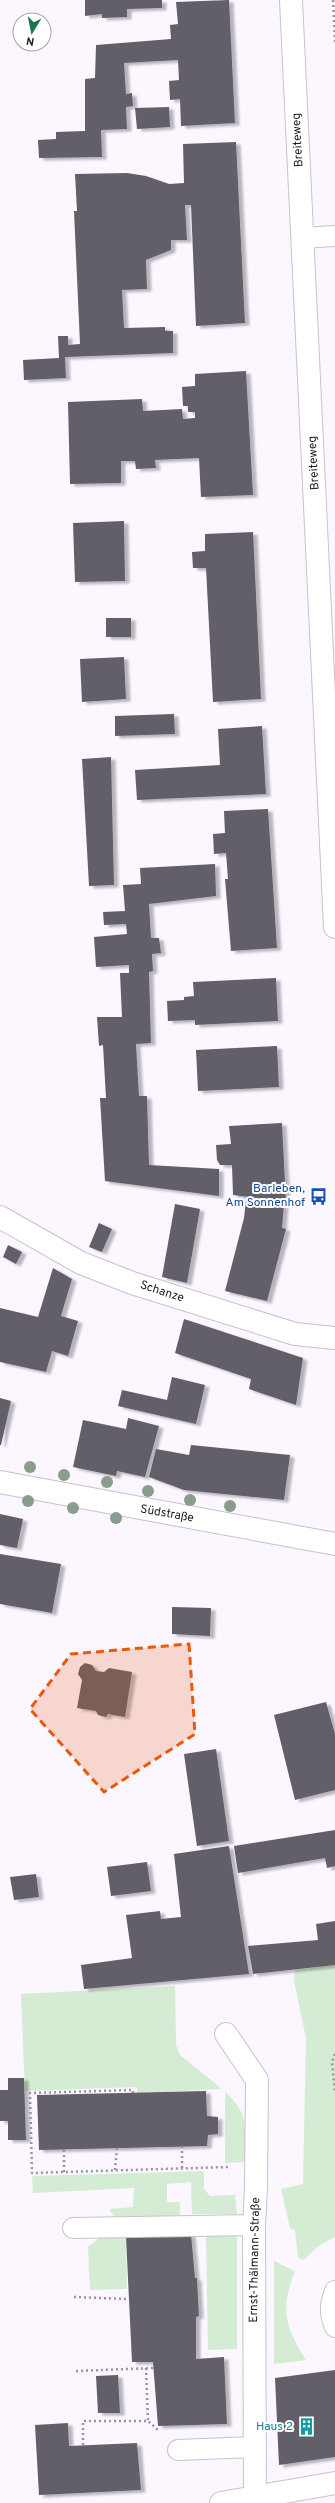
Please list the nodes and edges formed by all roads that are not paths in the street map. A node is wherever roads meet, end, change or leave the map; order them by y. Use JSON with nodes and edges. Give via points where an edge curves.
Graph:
{"nodes":[{"id":1,"x":291,"y":0,"type":"edge"},
{"id":2,"x":335,"y":236,"type":"edge"},
{"id":3,"x":303,"y":238,"type":"junction"},
{"id":4,"x":335,"y":927,"type":"edge"},
{"id":5,"x":0,"y":1217,"type":"edge"},
{"id":6,"x":335,"y":1338,"type":"edge"},
{"id":7,"x":0,"y":1482,"type":"edge"},
{"id":8,"x":335,"y":1544,"type":"edge"},
{"id":9,"x":226,"y":2034,"type":"dead end"},
{"id":10,"x":254,"y":2225,"type":"junction"},
{"id":11,"x":73,"y":2228,"type":"dead end"},
{"id":12,"x":335,"y":2290,"type":"edge"},
{"id":13,"x":335,"y":2327,"type":"edge"},
{"id":14,"x":254,"y":2447,"type":"junction"},
{"id":15,"x":178,"y":2450,"type":"road end"},
{"id":16,"x":335,"y":2483,"type":"edge"},
{"id":17,"x":255,"y":2496,"type":"junction"},
{"id":18,"x":220,"y":2503,"type":"edge"}],
"edges":[{"from":1,"to":3,"type":"street","name":"Breiteweg"},
{"from":2,"to":3,"type":"lane"},
{"from":3,"to":4,"type":"street","name":"Breiteweg"},
{"from":5,"to":6,"type":"street","name":"Schanze","via":[[81,1263],[132,1283],[295,1334]]},
{"from":7,"to":8,"type":"street","name":"Südstraße"},
{"from":9,"to":10,"type":"street","name":"Ernst-Thälmann-Straße","via":[[257,2080]]},
{"from":10,"to":11,"type":"lane"},
{"from":10,"to":14,"type":"street","name":"Ernst-Thälmann-Straße"},
{"from":12,"to":13,"type":"lane","via":[[330,2304]]},
{"from":14,"to":15,"type":"lane"},
{"from":14,"to":17,"type":"street","name":"Ernst-Thälmann-Straße"},
{"from":16,"to":17,"type":"street"},
{"from":17,"to":18,"type":"street"}]}
